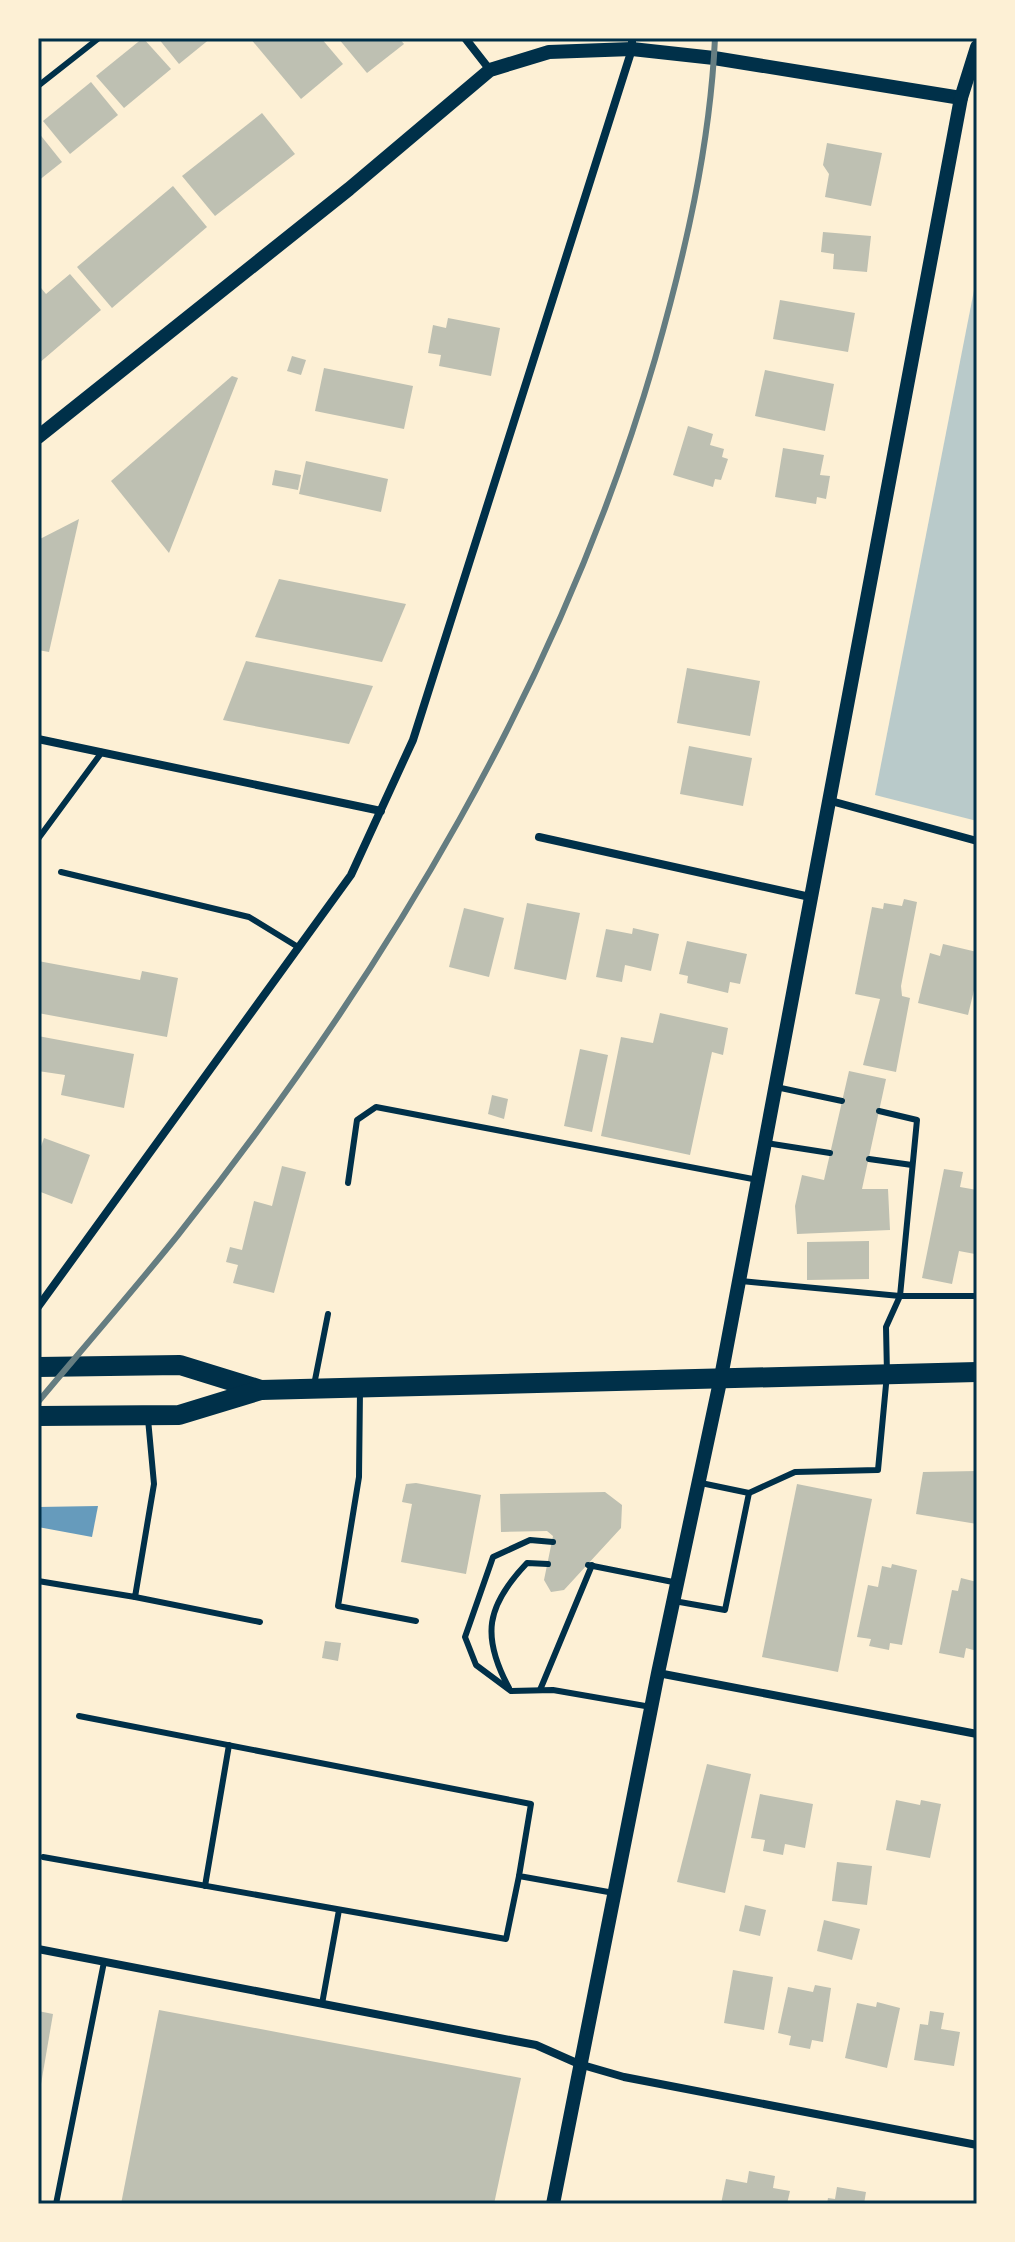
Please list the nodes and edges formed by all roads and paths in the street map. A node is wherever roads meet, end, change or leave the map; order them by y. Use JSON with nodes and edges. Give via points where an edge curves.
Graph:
{"nodes":[{"id":1,"x":99,"y":38,"type":"edge"},
{"id":2,"x":465,"y":38,"type":"edge"},
{"id":3,"x":632,"y":44,"type":"edge"},
{"id":4,"x":977,"y":47,"type":"edge"},
{"id":5,"x":490,"y":70,"type":"junction"},
{"id":6,"x":38,"y":86,"type":"edge"},
{"id":7,"x":961,"y":98,"type":"junction"},
{"id":8,"x":38,"y":437,"type":"edge"},
{"id":9,"x":38,"y":739,"type":"edge"},
{"id":10,"x":102,"y":752,"type":"junction"},
{"id":11,"x":831,"y":801,"type":"junction"},
{"id":12,"x":381,"y":811,"type":"junction"},
{"id":13,"x":539,"y":837,"type":"dead end"},
{"id":14,"x":38,"y":839,"type":"edge"},
{"id":15,"x":977,"y":841,"type":"edge"},
{"id":16,"x":61,"y":872,"type":"dead end"},
{"id":17,"x":810,"y":897,"type":"junction"},
{"id":18,"x":298,"y":947,"type":"junction"},
{"id":19,"x":776,"y":1087,"type":"junction"},
{"id":20,"x":842,"y":1101,"type":"dead end"},
{"id":21,"x":879,"y":1111,"type":"dead end"},
{"id":22,"x":765,"y":1143,"type":"junction"},
{"id":23,"x":830,"y":1153,"type":"dead end"},
{"id":24,"x":869,"y":1159,"type":"dead end"},
{"id":25,"x":912,"y":1165,"type":"junction"},
{"id":26,"x":758,"y":1180,"type":"junction"},
{"id":27,"x":348,"y":1183,"type":"dead end"},
{"id":28,"x":739,"y":1280,"type":"junction"},
{"id":29,"x":900,"y":1296,"type":"junction"},
{"id":30,"x":977,"y":1296,"type":"edge"},
{"id":31,"x":38,"y":1307,"type":"edge"},
{"id":32,"x":328,"y":1314,"type":"dead end"},
{"id":33,"x":38,"y":1367,"type":"edge"},
{"id":34,"x":977,"y":1372,"type":"edge"},
{"id":35,"x":887,"y":1374,"type":"junction"},
{"id":36,"x":721,"y":1377,"type":"junction"},
{"id":37,"x":360,"y":1387,"type":"junction"},
{"id":38,"x":314,"y":1388,"type":"junction"},
{"id":39,"x":261,"y":1390,"type":"junction"},
{"id":40,"x":148,"y":1415,"type":"junction"},
{"id":41,"x":38,"y":1416,"type":"edge"},
{"id":42,"x":700,"y":1482,"type":"junction"},
{"id":43,"x":749,"y":1493,"type":"junction"},
{"id":44,"x":553,"y":1542,"type":"dead end"},
{"id":45,"x":548,"y":1564,"type":"dead end"},
{"id":46,"x":38,"y":1581,"type":"edge"},
{"id":47,"x":678,"y":1583,"type":"junction"},
{"id":48,"x":135,"y":1597,"type":"junction"},
{"id":49,"x":674,"y":1601,"type":"junction"},
{"id":50,"x":416,"y":1621,"type":"dead end"},
{"id":51,"x":260,"y":1622,"type":"dead end"},
{"id":52,"x":658,"y":1673,"type":"junction"},
{"id":53,"x":540,"y":1690,"type":"junction"},
{"id":54,"x":511,"y":1691,"type":"junction"},
{"id":55,"x":651,"y":1707,"type":"junction"},
{"id":56,"x":79,"y":1716,"type":"dead end"},
{"id":57,"x":977,"y":1734,"type":"edge"},
{"id":58,"x":229,"y":1745,"type":"junction"},
{"id":59,"x":43,"y":1857,"type":"dead end"},
{"id":60,"x":519,"y":1876,"type":"junction"},
{"id":61,"x":205,"y":1886,"type":"junction"},
{"id":62,"x":614,"y":1893,"type":"junction"},
{"id":63,"x":339,"y":1910,"type":"junction"},
{"id":64,"x":38,"y":1949,"type":"edge"},
{"id":65,"x":104,"y":1962,"type":"junction"},
{"id":66,"x":322,"y":2004,"type":"junction"},
{"id":67,"x":579,"y":2064,"type":"junction"},
{"id":68,"x":977,"y":2145,"type":"edge"},
{"id":69,"x":56,"y":2204,"type":"edge"},
{"id":70,"x":553,"y":2204,"type":"edge"}],
"edges":[{"from":1,"to":6,"type":"lane"},
{"from":2,"to":5,"type":"street"},
{"from":3,"to":5,"type":"street","via":[[549,52]]},
{"from":3,"to":7,"type":"street"},
{"from":3,"to":12,"type":"street","via":[[413,740]]},
{"from":4,"to":7,"type":"street"},
{"from":5,"to":8,"type":"street"},
{"from":7,"to":11,"type":"street"},
{"from":9,"to":10,"type":"street"},
{"from":10,"to":12,"type":"street"},
{"from":10,"to":14,"type":"lane"},
{"from":11,"to":15,"type":"street"},
{"from":11,"to":17,"type":"street"},
{"from":12,"to":18,"type":"street","via":[[351,875]]},
{"from":13,"to":17,"type":"street"},
{"from":16,"to":18,"type":"lane","via":[[249,917]]},
{"from":17,"to":19,"type":"street"},
{"from":18,"to":31,"type":"street"},
{"from":19,"to":20,"type":"lane"},
{"from":19,"to":22,"type":"street"},
{"from":21,"to":25,"type":"lane","via":[[917,1120]]},
{"from":22,"to":23,"type":"lane"},
{"from":22,"to":26,"type":"street"},
{"from":24,"to":25,"type":"lane"},
{"from":25,"to":29,"type":"lane"},
{"from":26,"to":27,"type":"lane","via":[[376,1107],[357,1120]]},
{"from":26,"to":28,"type":"street"},
{"from":28,"to":29,"type":"lane"},
{"from":28,"to":36,"type":"street"},
{"from":29,"to":30,"type":"lane"},
{"from":29,"to":35,"type":"lane","via":[[886,1327]]},
{"from":32,"to":38,"type":"lane"},
{"from":33,"to":39,"type":"main road","via":[[180,1365]]},
{"from":34,"to":35,"type":"main road"},
{"from":35,"to":36,"type":"main road"},
{"from":35,"to":43,"type":"lane","via":[[878,1470],[795,1472]]},
{"from":36,"to":37,"type":"main road"},
{"from":36,"to":42,"type":"street"},
{"from":37,"to":38,"type":"main road"},
{"from":37,"to":50,"type":"lane","via":[[359,1477],[338,1606]]},
{"from":38,"to":39,"type":"main road"},
{"from":39,"to":40,"type":"main road","via":[[179,1415]]},
{"from":40,"to":41,"type":"main road"},
{"from":40,"to":48,"type":"lane","via":[[154,1484]]},
{"from":42,"to":43,"type":"lane"},
{"from":42,"to":47,"type":"street"},
{"from":43,"to":49,"type":"lane","via":[[725,1610]]},
{"from":44,"to":54,"type":"lane","via":[[530,1540],[493,1557],[465,1637],[476,1665]]},
{"from":45,"to":54,"type":"lane","via":[[527,1563],[507,1584],[490,1623],[492,1657]]},
{"from":46,"to":48,"type":"lane"},
{"from":47,"to":49,"type":"street"},
{"from":47,"to":53,"type":"lane","via":[[590,1565]]},
{"from":48,"to":51,"type":"lane"},
{"from":49,"to":52,"type":"street"},
{"from":52,"to":55,"type":"street"},
{"from":52,"to":57,"type":"street"},
{"from":53,"to":54,"type":"lane"},
{"from":53,"to":55,"type":"lane"},
{"from":55,"to":62,"type":"street"},
{"from":56,"to":58,"type":"lane"},
{"from":58,"to":60,"type":"lane","via":[[531,1804]]},
{"from":58,"to":61,"type":"lane"},
{"from":59,"to":61,"type":"lane"},
{"from":60,"to":62,"type":"lane"},
{"from":60,"to":63,"type":"lane","via":[[506,1939]]},
{"from":61,"to":63,"type":"lane"},
{"from":62,"to":67,"type":"street"},
{"from":63,"to":66,"type":"lane"},
{"from":64,"to":65,"type":"street"},
{"from":65,"to":66,"type":"street"},
{"from":65,"to":69,"type":"lane"},
{"from":66,"to":67,"type":"street","via":[[536,2045]]},
{"from":67,"to":68,"type":"street"},
{"from":67,"to":70,"type":"street"}]}
